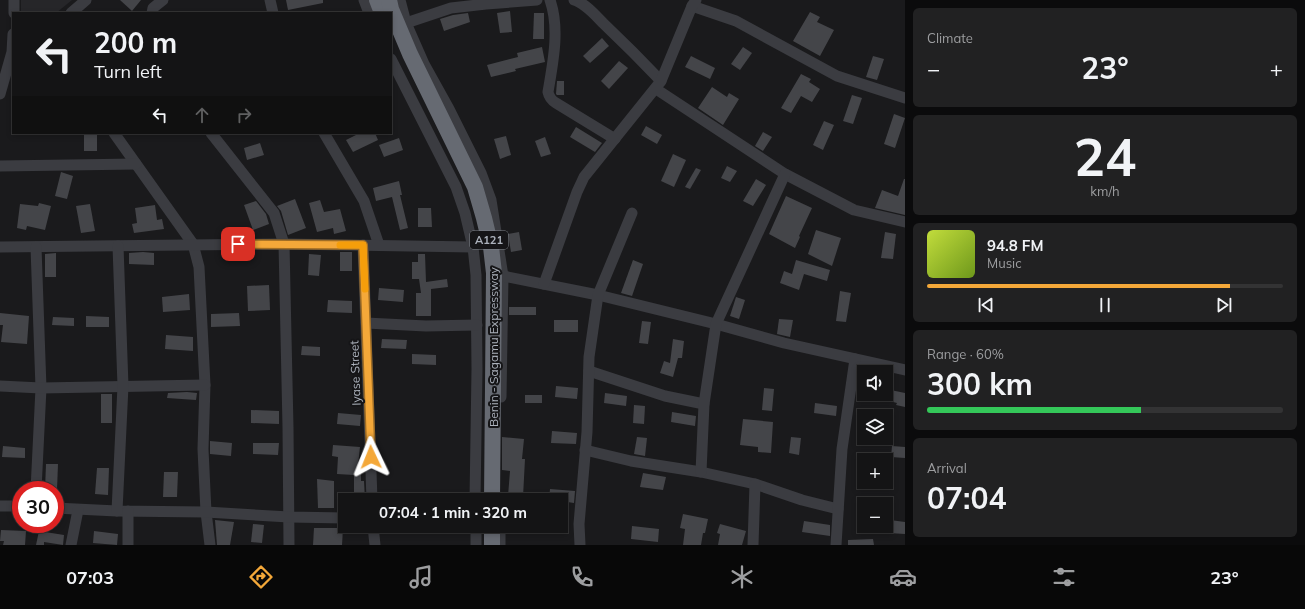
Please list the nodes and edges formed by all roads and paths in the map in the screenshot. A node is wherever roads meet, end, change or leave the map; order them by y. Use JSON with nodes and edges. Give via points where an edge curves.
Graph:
{"nodes":[{"id":1,"x":14,"y":0,"type":"edge"},
{"id":2,"x":86,"y":0,"type":"edge"},
{"id":3,"x":162,"y":0,"type":"edge"},
{"id":4,"x":270,"y":0,"type":"edge"},
{"id":5,"x":364,"y":0,"type":"edge"},
{"id":6,"x":377,"y":0,"type":"edge"},
{"id":7,"x":389,"y":0,"type":"edge"},
{"id":8,"x":400,"y":0,"type":"edge"},
{"id":9,"x":537,"y":0,"type":"edge"},
{"id":10,"x":550,"y":0,"type":"edge"},
{"id":11,"x":574,"y":0,"type":"edge"},
{"id":12,"x":694,"y":3,"type":"edge"},
{"id":13,"x":14,"y":12,"type":"edge"},
{"id":14,"x":72,"y":12,"type":"edge"},
{"id":15,"x":152,"y":12,"type":"edge"},
{"id":16,"x":273,"y":12,"type":"edge"},
{"id":17,"x":369,"y":12,"type":"edge"},
{"id":18,"x":382,"y":12,"type":"edge"},
{"id":19,"x":406,"y":23,"type":"junction"},
{"id":20,"x":392,"y":40,"type":"edge"},
{"id":21,"x":12,"y":52,"type":"edge"},
{"id":22,"x":392,"y":61,"type":"edge"},
{"id":23,"x":4,"y":63,"type":"edge"},
{"id":24,"x":658,"y":85,"type":"junction"},
{"id":25,"x":0,"y":94,"type":"edge"},
{"id":26,"x":905,"y":98,"type":"edge"},
{"id":27,"x":115,"y":134,"type":"edge"},
{"id":28,"x":212,"y":134,"type":"edge"},
{"id":29,"x":325,"y":134,"type":"edge"},
{"id":30,"x":615,"y":139,"type":"junction"},
{"id":31,"x":136,"y":164,"type":"junction"},
{"id":32,"x":0,"y":166,"type":"edge"},
{"id":33,"x":785,"y":174,"type":"junction"},
{"id":34,"x":632,"y":213,"type":"dead end"},
{"id":35,"x":905,"y":222,"type":"edge"},
{"id":36,"x":193,"y":244,"type":"junction"},
{"id":37,"x":284,"y":244,"type":"junction"},
{"id":38,"x":363,"y":245,"type":"junction"},
{"id":39,"x":379,"y":245,"type":"junction"},
{"id":40,"x":118,"y":246,"type":"junction"},
{"id":41,"x":473,"y":246,"type":"junction"},
{"id":42,"x":0,"y":247,"type":"edge"},
{"id":43,"x":36,"y":247,"type":"junction"},
{"id":44,"x":503,"y":276,"type":"junction"},
{"id":45,"x":544,"y":284,"type":"junction"},
{"id":46,"x":598,"y":295,"type":"junction"},
{"id":47,"x":366,"y":324,"type":"junction"},
{"id":48,"x":716,"y":324,"type":"junction"},
{"id":49,"x":477,"y":325,"type":"junction"},
{"id":50,"x":855,"y":359,"type":"junction"},
{"id":51,"x":905,"y":370,"type":"edge"},
{"id":52,"x":589,"y":371,"type":"junction"},
{"id":53,"x":205,"y":385,"type":"junction"},
{"id":54,"x":0,"y":386,"type":"edge"},
{"id":55,"x":123,"y":386,"type":"junction"},
{"id":56,"x":40,"y":388,"type":"junction"},
{"id":57,"x":704,"y":404,"type":"junction"},
{"id":58,"x":585,"y":450,"type":"junction"},
{"id":59,"x":701,"y":472,"type":"junction"},
{"id":60,"x":36,"y":481,"type":"edge"},
{"id":61,"x":755,"y":484,"type":"junction"},
{"id":62,"x":372,"y":493,"type":"edge"},
{"id":63,"x":476,"y":493,"type":"edge"},
{"id":64,"x":482,"y":493,"type":"edge"},
{"id":65,"x":492,"y":493,"type":"edge"},
{"id":66,"x":500,"y":493,"type":"edge"},
{"id":67,"x":0,"y":506,"type":"edge"},
{"id":68,"x":12,"y":506,"type":"edge"},
{"id":69,"x":64,"y":509,"type":"edge"},
{"id":70,"x":838,"y":509,"type":"junction"},
{"id":71,"x":78,"y":510,"type":"junction"},
{"id":72,"x":123,"y":511,"type":"junction"},
{"id":73,"x":206,"y":512,"type":"junction"},
{"id":74,"x":289,"y":517,"type":"junction"},
{"id":75,"x":338,"y":518,"type":"edge"},
{"id":76,"x":373,"y":533,"type":"edge"},
{"id":77,"x":476,"y":533,"type":"edge"},
{"id":78,"x":482,"y":533,"type":"edge"},
{"id":79,"x":492,"y":533,"type":"edge"},
{"id":80,"x":500,"y":533,"type":"edge"},
{"id":81,"x":71,"y":545,"type":"edge"},
{"id":82,"x":128,"y":545,"type":"edge"},
{"id":83,"x":210,"y":545,"type":"edge"},
{"id":84,"x":289,"y":545,"type":"edge"},
{"id":85,"x":374,"y":545,"type":"edge"},
{"id":86,"x":476,"y":545,"type":"edge"},
{"id":87,"x":482,"y":545,"type":"edge"},
{"id":88,"x":492,"y":545,"type":"edge"},
{"id":89,"x":500,"y":545,"type":"edge"},
{"id":90,"x":580,"y":545,"type":"edge"},
{"id":91,"x":753,"y":545,"type":"edge"},
{"id":92,"x":836,"y":545,"type":"edge"}],
"edges":[{"from":1,"to":13,"type":"street"},
{"from":2,"to":14,"type":"street"},
{"from":3,"to":15,"type":"street"},
{"from":4,"to":16,"type":"street"},
{"from":5,"to":17,"type":"street"},
{"from":6,"to":18,"type":"highway"},
{"from":7,"to":65,"type":"highway","name":"Benin - Sagamu Expressway","number":"A121","via":[[410,54],[475,187],[491,247],[494,273]]},
{"from":8,"to":19,"type":"street"},
{"from":9,"to":19,"type":"street","via":[[451,8]]},
{"from":10,"to":30,"type":"street","via":[[554,11],[554,45],[548,92],[551,100]]},
{"from":11,"to":24,"type":"street","via":[[596,16],[628,46]]},
{"from":12,"to":24,"type":"street"},
{"from":12,"to":26,"type":"street","via":[[736,21],[837,76]]},
{"from":19,"to":44,"type":"street","via":[[424,64],[481,173],[491,200]]},
{"from":20,"to":64,"type":"highway","number":"A121","via":[[470,198],[479,230],[484,259]]},
{"from":21,"to":23,"type":"street"},
{"from":22,"to":41,"type":"street","via":[[456,188]]},
{"from":23,"to":25,"type":"street"},
{"from":24,"to":30,"type":"street"},
{"from":24,"to":33,"type":"street"},
{"from":27,"to":31,"type":"street"},
{"from":28,"to":37,"type":"street","via":[[274,212]]},
{"from":29,"to":39,"type":"street","via":[[364,201]]},
{"from":30,"to":45,"type":"street","via":[[579,187]]},
{"from":31,"to":32,"type":"street"},
{"from":31,"to":36,"type":"street"},
{"from":33,"to":35,"type":"street","via":[[854,210]]},
{"from":33,"to":48,"type":"street"},
{"from":34,"to":46,"type":"street"},
{"from":36,"to":37,"type":"street"},
{"from":36,"to":40,"type":"street"},
{"from":36,"to":53,"type":"street","via":[[199,267]]},
{"from":37,"to":38,"type":"street"},
{"from":37,"to":74,"type":"street"},
{"from":38,"to":39,"type":"street"},
{"from":38,"to":47,"type":"street","name":"Iyase Street"},
{"from":39,"to":41,"type":"street"},
{"from":40,"to":43,"type":"street"},
{"from":40,"to":55,"type":"street"},
{"from":41,"to":49,"type":"street"},
{"from":42,"to":43,"type":"street"},
{"from":43,"to":56,"type":"street"},
{"from":44,"to":45,"type":"street"},
{"from":44,"to":66,"type":"street"},
{"from":45,"to":46,"type":"street"},
{"from":46,"to":48,"type":"street"},
{"from":46,"to":52,"type":"street"},
{"from":47,"to":49,"type":"street"},
{"from":47,"to":62,"type":"street","name":"Iyase Street"},
{"from":48,"to":50,"type":"street"},
{"from":48,"to":57,"type":"street"},
{"from":49,"to":63,"type":"street"},
{"from":50,"to":51,"type":"street"},
{"from":50,"to":70,"type":"street","via":[[842,450]]},
{"from":52,"to":57,"type":"street","via":[[665,396]]},
{"from":52,"to":58,"type":"street"},
{"from":53,"to":55,"type":"street"},
{"from":53,"to":73,"type":"street","via":[[203,449]]},
{"from":54,"to":56,"type":"street"},
{"from":55,"to":56,"type":"street"},
{"from":55,"to":72,"type":"street"},
{"from":56,"to":60,"type":"street"},
{"from":57,"to":59,"type":"street"},
{"from":58,"to":59,"type":"street","via":[[631,461]]},
{"from":58,"to":90,"type":"street","via":[[579,524]]},
{"from":59,"to":61,"type":"street"},
{"from":61,"to":70,"type":"street"},
{"from":61,"to":91,"type":"street"},
{"from":67,"to":68,"type":"street"},
{"from":69,"to":71,"type":"street"},
{"from":70,"to":92,"type":"street"},
{"from":71,"to":72,"type":"street"},
{"from":71,"to":81,"type":"street"},
{"from":72,"to":73,"type":"street"},
{"from":72,"to":82,"type":"street"},
{"from":73,"to":74,"type":"street"},
{"from":73,"to":83,"type":"street"},
{"from":74,"to":75,"type":"street"},
{"from":74,"to":84,"type":"street"},
{"from":76,"to":85,"type":"street"},
{"from":77,"to":86,"type":"street"},
{"from":78,"to":87,"type":"highway"},
{"from":79,"to":88,"type":"highway"},
{"from":80,"to":89,"type":"street"}]}
